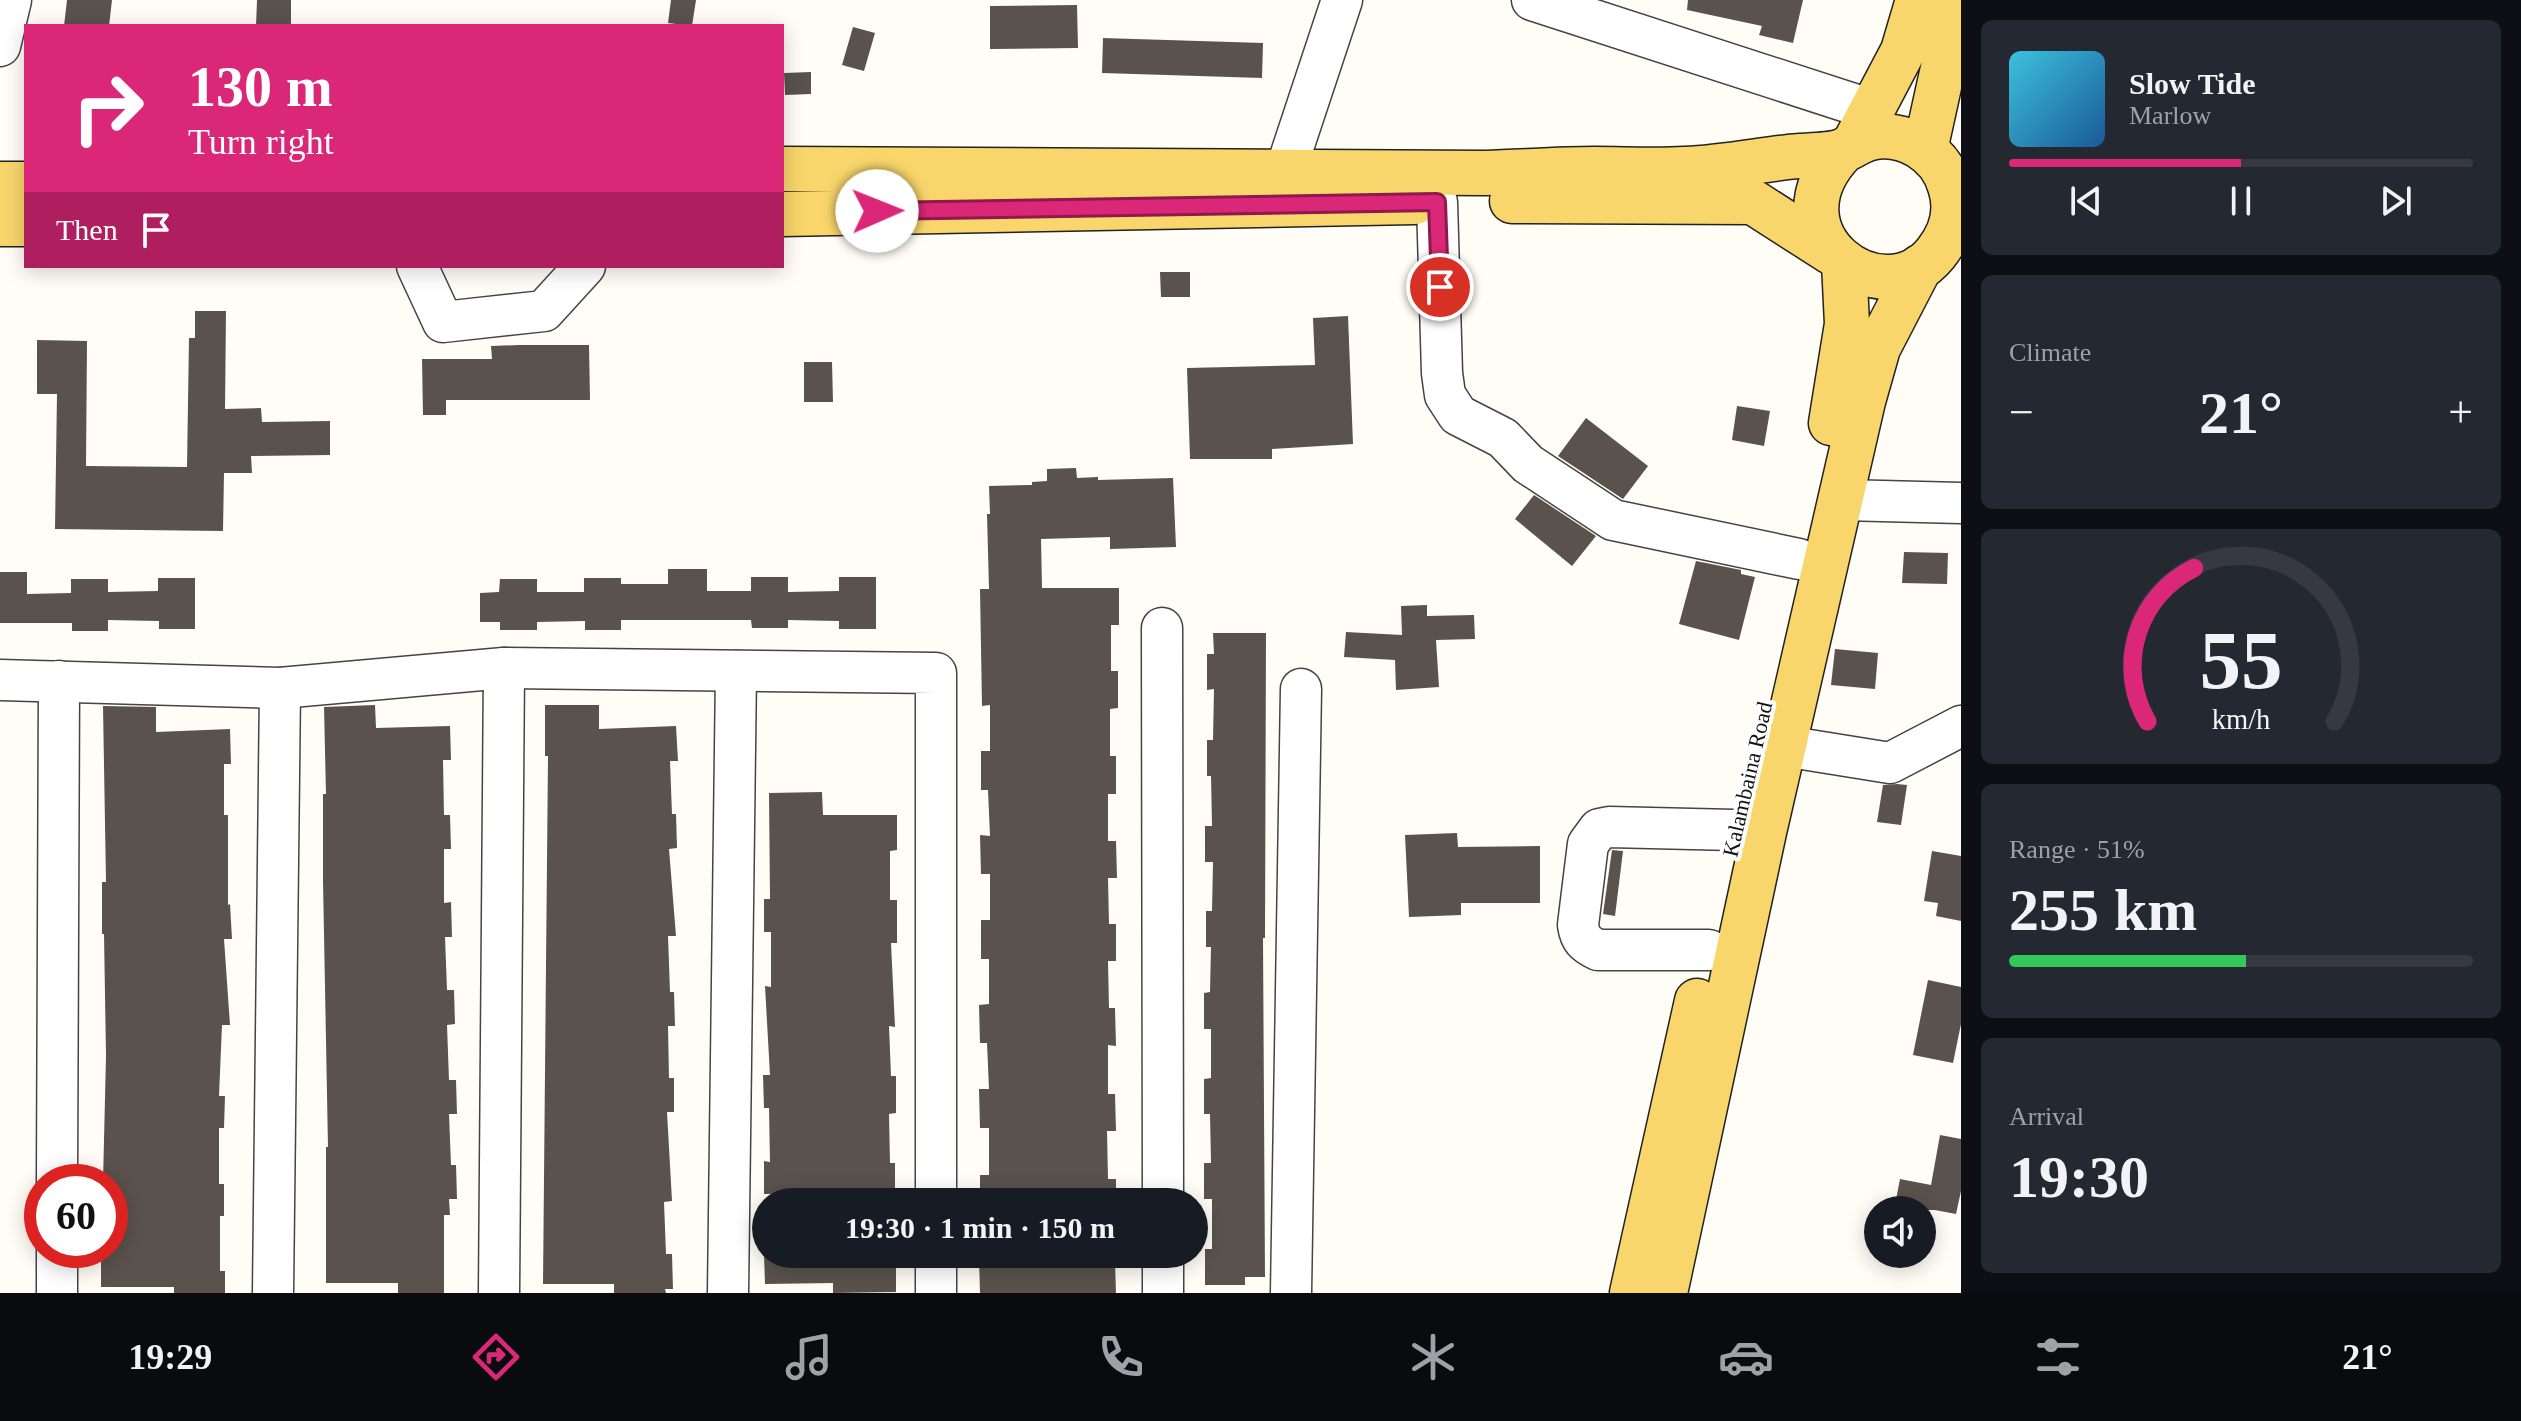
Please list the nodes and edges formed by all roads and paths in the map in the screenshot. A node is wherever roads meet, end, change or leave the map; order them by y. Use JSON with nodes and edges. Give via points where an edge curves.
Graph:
{"nodes":[{"id":1,"x":11,"y":0,"type":"edge"},
{"id":2,"x":1342,"y":0,"type":"edge"},
{"id":3,"x":1532,"y":0,"type":"edge"},
{"id":4,"x":1918,"y":0,"type":"edge"},
{"id":5,"x":1958,"y":0,"type":"edge"},
{"id":6,"x":0,"y":46,"type":"edge"},
{"id":7,"x":1856,"y":135,"type":"junction"},
{"id":8,"x":1940,"y":155,"type":"edge"},
{"id":9,"x":784,"y":169,"type":"edge"},
{"id":10,"x":1285,"y":172,"type":"junction"},
{"id":11,"x":0,"y":184,"type":"edge"},
{"id":12,"x":24,"y":184,"type":"edge"},
{"id":13,"x":1437,"y":202,"type":"junction"},
{"id":14,"x":784,"y":214,"type":"edge"},
{"id":15,"x":0,"y":224,"type":"edge"},
{"id":16,"x":24,"y":224,"type":"edge"},
{"id":17,"x":1838,"y":257,"type":"junction"},
{"id":18,"x":1938,"y":258,"type":"edge"},
{"id":19,"x":418,"y":268,"type":"edge"},
{"id":20,"x":583,"y":268,"type":"edge"},
{"id":21,"x":1842,"y":500,"type":"junction"},
{"id":22,"x":1961,"y":503,"type":"edge"},
{"id":23,"x":1799,"y":559,"type":"junction"},
{"id":24,"x":1162,"y":628,"type":"dead end"},
{"id":25,"x":504,"y":668,"type":"junction"},
{"id":26,"x":736,"y":671,"type":"junction"},
{"id":27,"x":0,"y":680,"type":"edge"},
{"id":28,"x":59,"y":681,"type":"junction"},
{"id":29,"x":280,"y":688,"type":"junction"},
{"id":30,"x":1301,"y":689,"type":"dead end"},
{"id":31,"x":1961,"y":726,"type":"edge"},
{"id":32,"x":1784,"y":746,"type":"junction"},
{"id":33,"x":1734,"y":830,"type":"junction"},
{"id":34,"x":1709,"y":950,"type":"junction"},
{"id":35,"x":57,"y":1164,"type":"edge"},
{"id":36,"x":936,"y":1188,"type":"edge"},
{"id":37,"x":1163,"y":1188,"type":"edge"},
{"id":38,"x":57,"y":1268,"type":"edge"},
{"id":39,"x":936,"y":1268,"type":"edge"},
{"id":40,"x":1163,"y":1268,"type":"edge"},
{"id":41,"x":57,"y":1293,"type":"edge"},
{"id":42,"x":273,"y":1293,"type":"edge"},
{"id":43,"x":499,"y":1293,"type":"edge"},
{"id":44,"x":728,"y":1293,"type":"edge"},
{"id":45,"x":936,"y":1293,"type":"edge"},
{"id":46,"x":1163,"y":1293,"type":"edge"},
{"id":47,"x":1291,"y":1293,"type":"edge"},
{"id":48,"x":1632,"y":1293,"type":"edge"},
{"id":49,"x":1665,"y":1293,"type":"edge"}],
"edges":[{"from":1,"to":6,"type":"street"},
{"from":2,"to":10,"type":"street"},
{"from":3,"to":7,"type":"street"},
{"from":4,"to":7,"type":"main road","via":[[1903,51]]},
{"from":5,"to":8,"type":"main road"},
{"from":7,"to":8,"type":"main road","via":[[1909,140]]},
{"from":7,"to":10,"type":"main road","via":[[1686,169]]},
{"from":7,"to":17,"type":"main road","via":[[1827,167],[1816,199],[1820,232]]},
{"from":8,"to":18,"type":"main road","via":[[1954,197],[1953,219]]},
{"from":9,"to":10,"type":"main road"},
{"from":11,"to":12,"type":"main road"},
{"from":13,"to":14,"type":"main road"},
{"from":13,"to":17,"type":"main road","via":[[1753,202]]},
{"from":13,"to":23,"type":"street","via":[[1442,373],[1445,395],[1458,415],[1503,438],[1528,464],[1613,520]]},
{"from":15,"to":16,"type":"main road"},
{"from":17,"to":18,"type":"main road","via":[[1873,275],[1889,276]]},
{"from":17,"to":23,"type":"main road","name":"Kalambaina Road","via":[[1847,324],[1824,460]]},
{"from":18,"to":21,"type":"main road","name":"Kalambaina Road","via":[[1878,348]]},
{"from":19,"to":20,"type":"street","via":[[443,322],[544,311]]},
{"from":21,"to":22,"type":"street"},
{"from":21,"to":32,"type":"main road","name":"Kalambaina Road"},
{"from":23,"to":33,"type":"main road","name":"Kalambaina Road"},
{"from":24,"to":37,"type":"street"},
{"from":25,"to":26,"type":"street"},
{"from":25,"to":29,"type":"street"},
{"from":25,"to":43,"type":"street"},
{"from":26,"to":36,"type":"street","via":[[936,673]]},
{"from":26,"to":44,"type":"street"},
{"from":27,"to":28,"type":"street"},
{"from":28,"to":29,"type":"street"},
{"from":28,"to":35,"type":"street"},
{"from":29,"to":42,"type":"street"},
{"from":30,"to":47,"type":"street"},
{"from":31,"to":32,"type":"street","via":[[1890,763]]},
{"from":32,"to":49,"type":"main road","name":"Kalambaina Road"},
{"from":33,"to":34,"type":"main road","name":"Kalambaina Road"},
{"from":33,"to":34,"type":"street","via":[[1609,827],[1599,829],[1588,844],[1578,925],[1587,945],[1598,950]]},
{"from":34,"to":48,"type":"main road","name":"Kalambaina Road"},
{"from":38,"to":41,"type":"street"},
{"from":39,"to":45,"type":"street"},
{"from":40,"to":46,"type":"street"}]}
